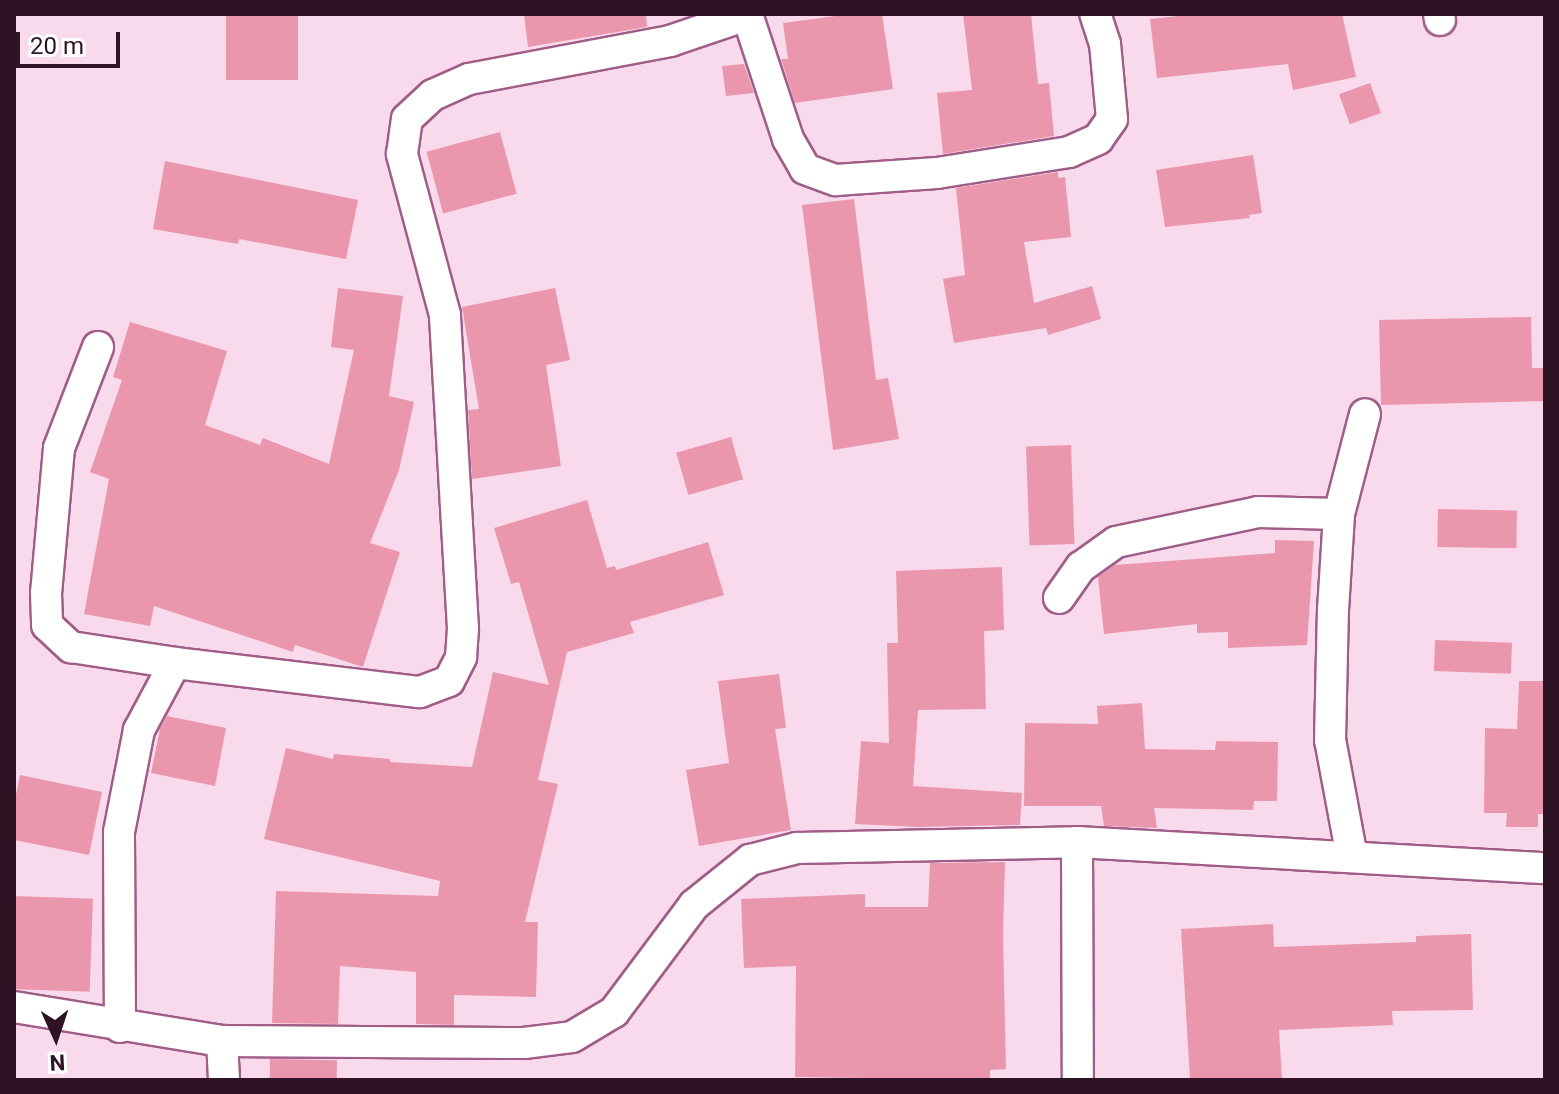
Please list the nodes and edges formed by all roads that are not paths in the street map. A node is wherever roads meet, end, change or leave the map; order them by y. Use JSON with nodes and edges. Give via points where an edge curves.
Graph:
{"nodes":[{"id":1,"x":747,"y":14,"type":"edge"},
{"id":2,"x":1095,"y":14,"type":"edge"},
{"id":3,"x":98,"y":347,"type":"dead end"},
{"id":4,"x":1365,"y":414,"type":"dead end"},
{"id":5,"x":1339,"y":514,"type":"junction"},
{"id":6,"x":1059,"y":598,"type":"dead end"},
{"id":7,"x":175,"y":663,"type":"junction"},
{"id":8,"x":1077,"y":842,"type":"junction"},
{"id":9,"x":1352,"y":857,"type":"junction"},
{"id":10,"x":1545,"y":868,"type":"edge"},
{"id":11,"x":14,"y":1007,"type":"edge"},
{"id":12,"x":120,"y":1027,"type":"junction"},
{"id":13,"x":222,"y":1041,"type":"junction"},
{"id":14,"x":224,"y":1080,"type":"edge"},
{"id":15,"x":1078,"y":1080,"type":"edge"}],
"edges":[{"from":1,"to":2,"type":"street","via":[[788,139],[805,169],[836,180],[981,166],[1069,152],[1098,139],[1112,119],[1105,44]]},
{"from":1,"to":7,"type":"street","via":[[670,41],[469,79],[433,95],[407,119],[402,154],[445,315],[463,629],[461,657],[449,681],[420,692]]},
{"from":3,"to":7,"type":"street","via":[[59,448],[47,625],[71,647]]},
{"from":4,"to":5,"type":"street"},
{"from":5,"to":6,"type":"street","via":[[1258,512],[1116,542],[1081,567]]},
{"from":5,"to":9,"type":"street","via":[[1330,740]]},
{"from":7,"to":12,"type":"street","via":[[139,730],[119,832]]},
{"from":8,"to":9,"type":"street"},
{"from":8,"to":13,"type":"street","via":[[797,848],[750,860],[694,905],[614,1012],[572,1037],[524,1043]]},
{"from":8,"to":15,"type":"street"},
{"from":9,"to":10,"type":"street"},
{"from":11,"to":12,"type":"street"},
{"from":12,"to":13,"type":"street"},
{"from":13,"to":14,"type":"street"}]}
